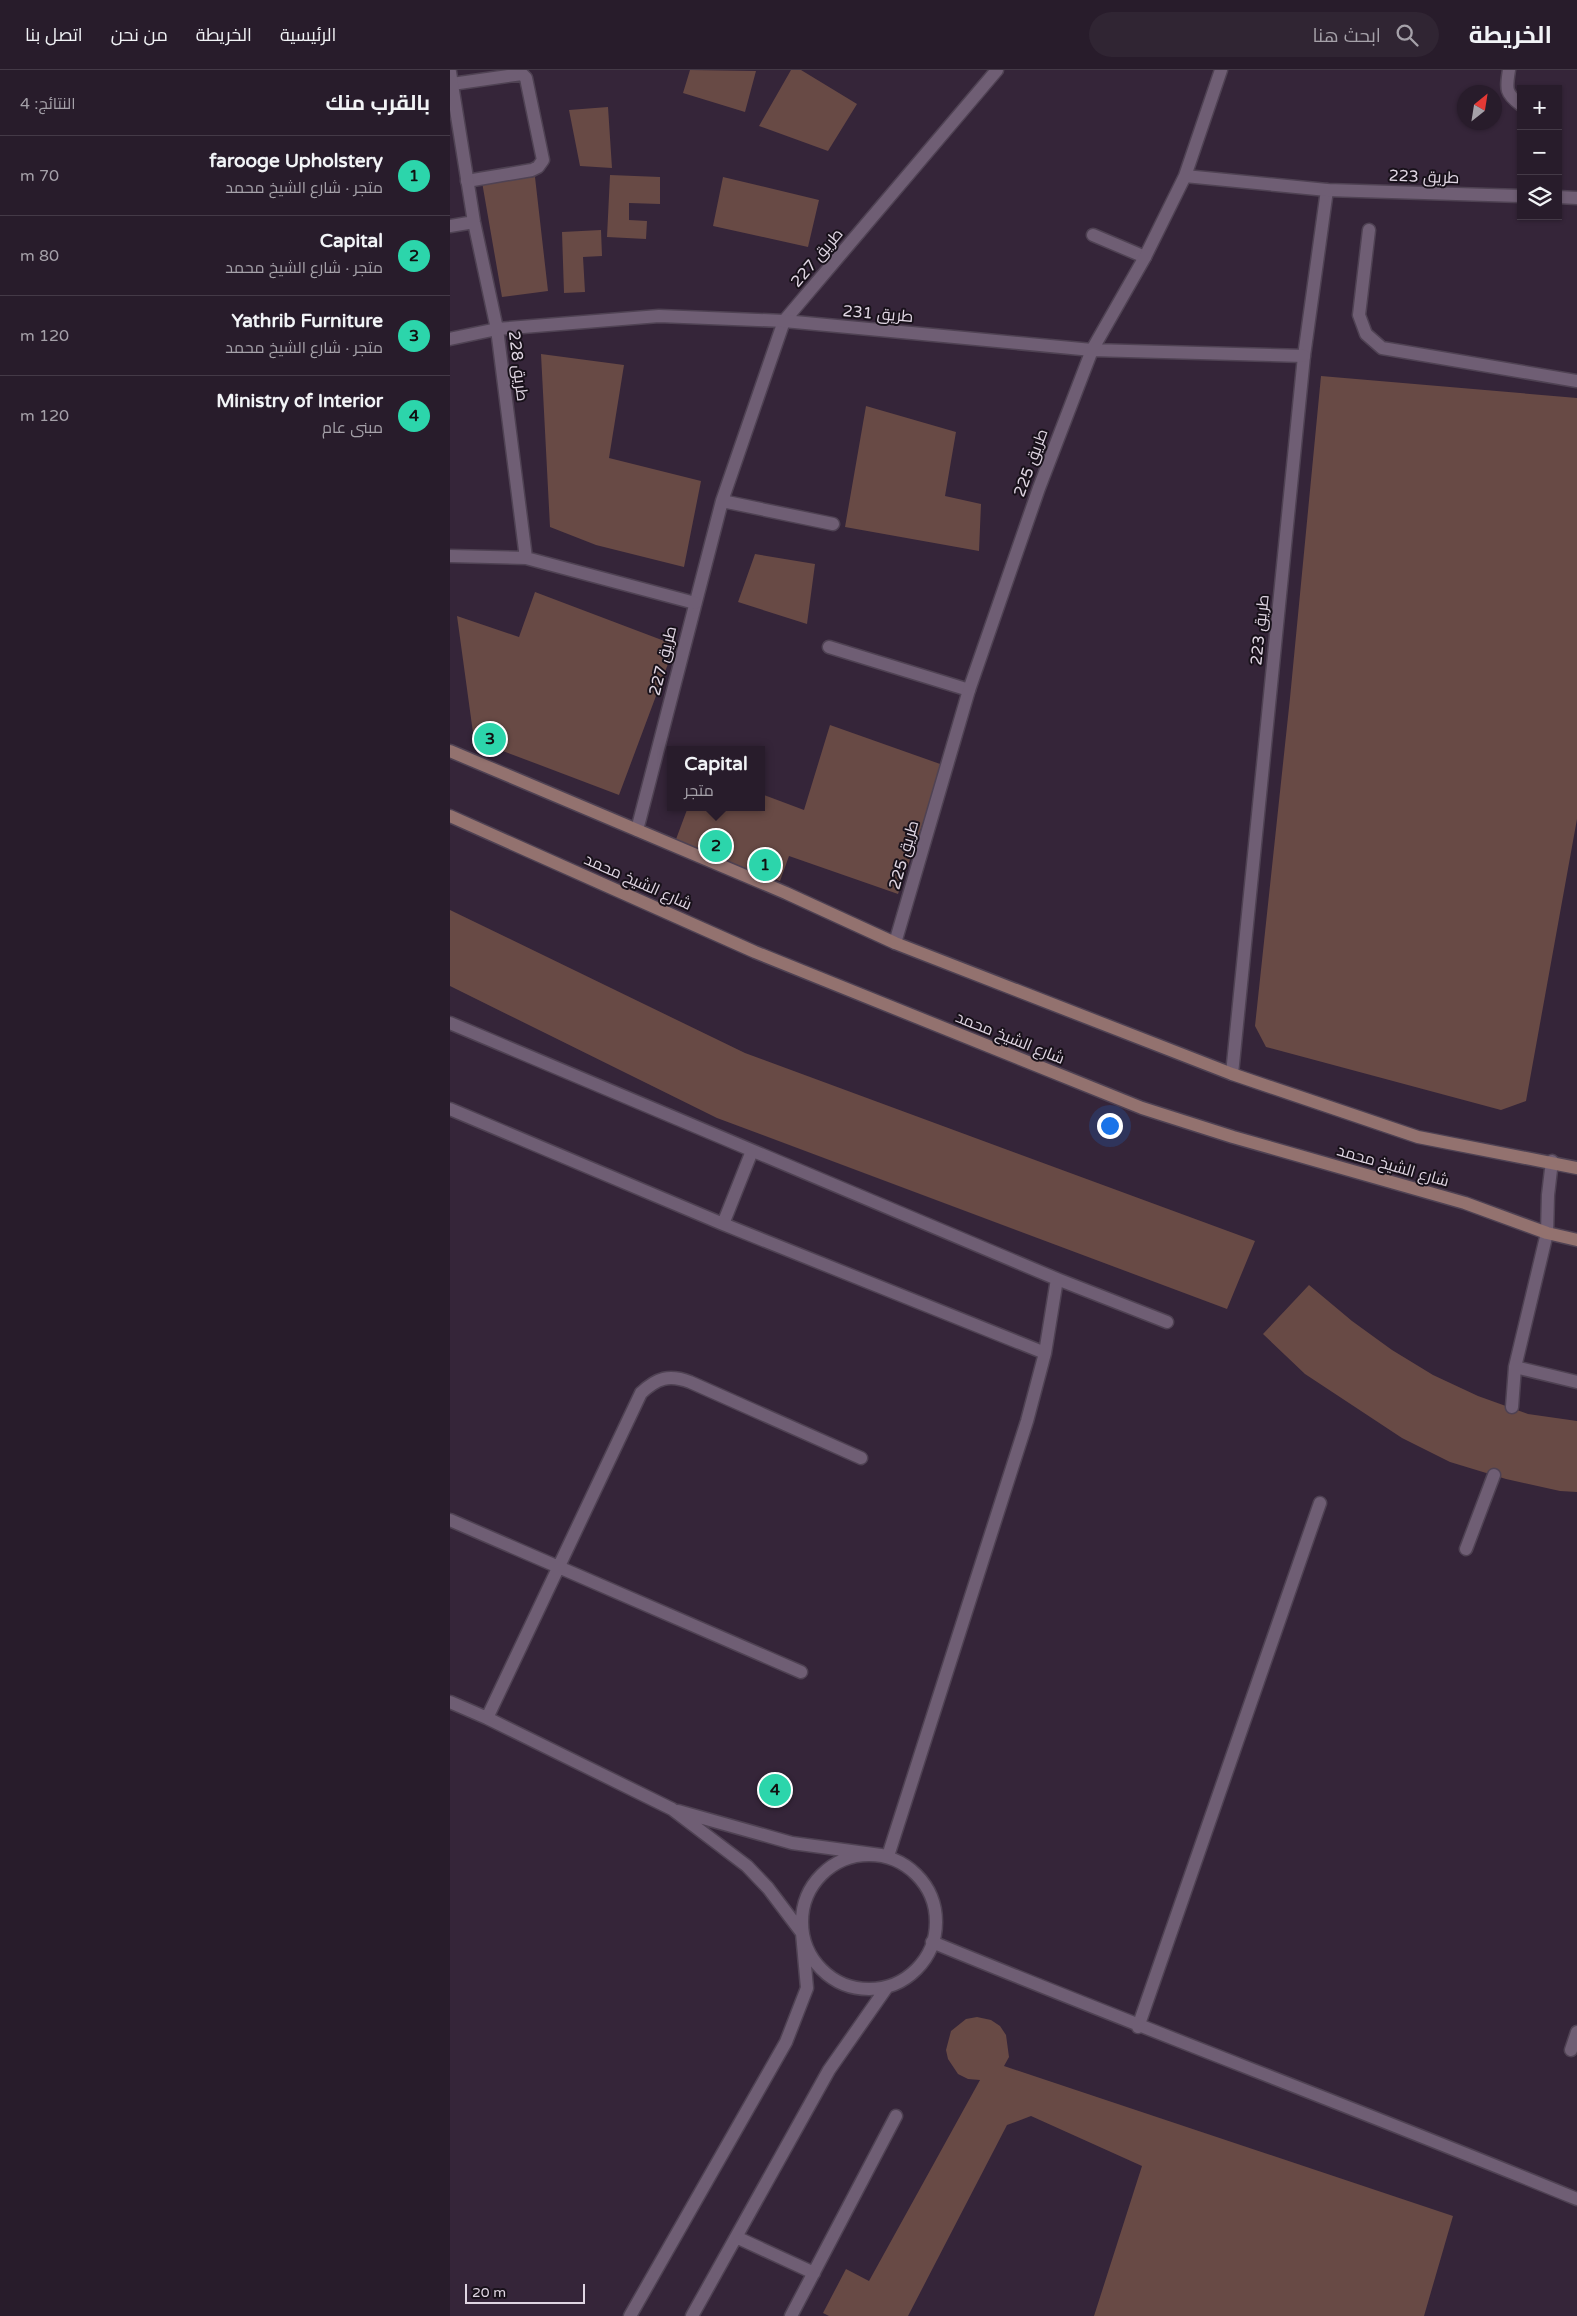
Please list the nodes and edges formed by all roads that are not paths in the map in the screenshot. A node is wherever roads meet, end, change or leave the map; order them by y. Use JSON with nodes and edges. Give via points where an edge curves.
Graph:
{"nodes":[{"id":1,"x":997,"y":70,"type":"edge"},
{"id":2,"x":1220,"y":70,"type":"edge"},
{"id":3,"x":1508,"y":70,"type":"edge"},
{"id":4,"x":451,"y":78,"type":"edge"},
{"id":5,"x":1517,"y":102,"type":"edge"},
{"id":6,"x":1185,"y":176,"type":"junction"},
{"id":7,"x":467,"y":181,"type":"junction"},
{"id":8,"x":1326,"y":190,"type":"junction"},
{"id":9,"x":1517,"y":196,"type":"edge"},
{"id":10,"x":1562,"y":197,"type":"edge"},
{"id":11,"x":1577,"y":198,"type":"edge"},
{"id":12,"x":474,"y":222,"type":"junction"},
{"id":13,"x":450,"y":226,"type":"edge"},
{"id":14,"x":1369,"y":230,"type":"dead end"},
{"id":15,"x":1093,"y":235,"type":"dead end"},
{"id":16,"x":1145,"y":257,"type":"junction"},
{"id":17,"x":784,"y":321,"type":"junction"},
{"id":18,"x":497,"y":329,"type":"junction"},
{"id":19,"x":450,"y":339,"type":"edge"},
{"id":20,"x":1092,"y":350,"type":"junction"},
{"id":21,"x":1304,"y":356,"type":"junction"},
{"id":22,"x":1577,"y":381,"type":"edge"},
{"id":23,"x":722,"y":501,"type":"junction"},
{"id":24,"x":833,"y":524,"type":"dead end"},
{"id":25,"x":450,"y":556,"type":"edge"},
{"id":26,"x":526,"y":558,"type":"junction"},
{"id":27,"x":695,"y":603,"type":"junction"},
{"id":28,"x":829,"y":647,"type":"dead end"},
{"id":29,"x":969,"y":690,"type":"junction"},
{"id":30,"x":450,"y":751,"type":"edge"},
{"id":31,"x":450,"y":816,"type":"edge"},
{"id":32,"x":636,"y":830,"type":"junction"},
{"id":33,"x":895,"y":943,"type":"junction"},
{"id":34,"x":450,"y":1023,"type":"edge"},
{"id":35,"x":1232,"y":1074,"type":"junction"},
{"id":36,"x":450,"y":1109,"type":"edge"},
{"id":37,"x":752,"y":1151,"type":"junction"},
{"id":38,"x":1552,"y":1162,"type":"junction"},
{"id":39,"x":1577,"y":1168,"type":"edge"},
{"id":40,"x":723,"y":1224,"type":"junction"},
{"id":41,"x":1547,"y":1233,"type":"junction"},
{"id":42,"x":1577,"y":1240,"type":"edge"},
{"id":43,"x":1056,"y":1279,"type":"junction"},
{"id":44,"x":1167,"y":1322,"type":"dead end"},
{"id":45,"x":1045,"y":1354,"type":"junction"},
{"id":46,"x":1515,"y":1367,"type":"junction"},
{"id":47,"x":1577,"y":1382,"type":"edge"},
{"id":48,"x":1512,"y":1408,"type":"dead end"},
{"id":49,"x":861,"y":1458,"type":"dead end"},
{"id":50,"x":1494,"y":1475,"type":"dead end"},
{"id":51,"x":1320,"y":1503,"type":"dead end"},
{"id":52,"x":450,"y":1520,"type":"edge"},
{"id":53,"x":1466,"y":1549,"type":"dead end"},
{"id":54,"x":558,"y":1568,"type":"junction"},
{"id":55,"x":801,"y":1672,"type":"dead end"},
{"id":56,"x":450,"y":1702,"type":"edge"},
{"id":57,"x":487,"y":1718,"type":"junction"},
{"id":58,"x":672,"y":1810,"type":"junction"},
{"id":59,"x":888,"y":1856,"type":"junction"},
{"id":60,"x":802,"y":1933,"type":"junction"},
{"id":61,"x":932,"y":1942,"type":"junction"},
{"id":62,"x":887,"y":1987,"type":"junction"},
{"id":63,"x":1138,"y":2027,"type":"junction"},
{"id":64,"x":1577,"y":2032,"type":"edge"},
{"id":65,"x":1571,"y":2050,"type":"dead end"},
{"id":66,"x":896,"y":2116,"type":"dead end"},
{"id":67,"x":1577,"y":2199,"type":"edge"},
{"id":68,"x":736,"y":2237,"type":"junction"},
{"id":69,"x":814,"y":2273,"type":"junction"},
{"id":70,"x":630,"y":2316,"type":"edge"},
{"id":71,"x":692,"y":2316,"type":"edge"},
{"id":72,"x":791,"y":2316,"type":"edge"}],
"edges":[{"from":1,"to":17,"type":"street","name":"طريق 227"},
{"from":2,"to":6,"type":"street","name":"طريق 225"},
{"from":3,"to":5,"type":"street","via":[[1507,92]]},
{"from":4,"to":7,"type":"street","name":"طريق 228"},
{"from":4,"to":7,"type":"street","name":"طريق 228","via":[[522,74],[526,78],[543,160],[532,170]]},
{"from":6,"to":8,"type":"street","name":"طريق 223"},
{"from":6,"to":16,"type":"street","name":"طريق 225"},
{"from":7,"to":12,"type":"street","name":"طريق 228"},
{"from":8,"to":9,"type":"street","name":"طريق 223"},
{"from":8,"to":21,"type":"street","name":"طريق 223"},
{"from":10,"to":11,"type":"street"},
{"from":12,"to":13,"type":"street"},
{"from":12,"to":18,"type":"street","name":"طريق 228"},
{"from":14,"to":22,"type":"street","via":[[1359,315],[1366,334],[1382,348]]},
{"from":15,"to":16,"type":"street"},
{"from":16,"to":20,"type":"street","name":"طريق 225"},
{"from":17,"to":18,"type":"street","name":"طريق 231","via":[[659,316]]},
{"from":17,"to":20,"type":"street","name":"طريق 231"},
{"from":17,"to":23,"type":"street","name":"طريق 227"},
{"from":18,"to":19,"type":"street","name":"طريق 231"},
{"from":18,"to":26,"type":"street","name":"طريق 228"},
{"from":20,"to":21,"type":"street","name":"طريق 231"},
{"from":20,"to":29,"type":"street","name":"طريق 225","via":[[1039,488]]},
{"from":21,"to":35,"type":"street","name":"طريق 223"},
{"from":23,"to":24,"type":"street"},
{"from":23,"to":27,"type":"street","name":"طريق 227"},
{"from":25,"to":26,"type":"street"},
{"from":26,"to":27,"type":"street"},
{"from":27,"to":32,"type":"street","name":"طريق 227"},
{"from":28,"to":29,"type":"street"},
{"from":29,"to":33,"type":"street","name":"طريق 225"},
{"from":30,"to":32,"type":"main road"},
{"from":31,"to":41,"type":"main road","name":"شارع الشيخ محمد","via":[[755,952],[1142,1108],[1465,1203]]},
{"from":32,"to":33,"type":"main road"},
{"from":33,"to":35,"type":"main road"},
{"from":34,"to":37,"type":"street"},
{"from":35,"to":38,"type":"main road","via":[[1418,1137]]},
{"from":36,"to":40,"type":"street"},
{"from":37,"to":40,"type":"street"},
{"from":37,"to":43,"type":"street"},
{"from":38,"to":39,"type":"main road"},
{"from":38,"to":41,"type":"street"},
{"from":40,"to":45,"type":"street"},
{"from":41,"to":42,"type":"main road","name":"شارع الشيخ محمد"},
{"from":41,"to":46,"type":"street"},
{"from":43,"to":44,"type":"street"},
{"from":43,"to":45,"type":"street"},
{"from":45,"to":59,"type":"street","via":[[1027,1421]]},
{"from":46,"to":47,"type":"street"},
{"from":46,"to":48,"type":"street"},
{"from":49,"to":54,"type":"street","via":[[690,1382],[664,1377],[641,1393]]},
{"from":50,"to":53,"type":"street"},
{"from":51,"to":63,"type":"street"},
{"from":52,"to":54,"type":"street"},
{"from":54,"to":55,"type":"street"},
{"from":54,"to":57,"type":"street"},
{"from":56,"to":57,"type":"street"},
{"from":57,"to":58,"type":"street"},
{"from":58,"to":59,"type":"street","via":[[792,1843]]},
{"from":58,"to":60,"type":"street","via":[[747,1866]]},
{"from":59,"to":60,"type":"street","via":[[863,1854],[834,1864],[816,1879],[802,1909]]},
{"from":59,"to":61,"type":"street","via":[[911,1868],[930,1891],[937,1924]]},
{"from":60,"to":62,"type":"street","via":[[808,1950],[829,1977],[856,1988]]},
{"from":60,"to":70,"type":"street","via":[[807,1988],[786,2042]]},
{"from":61,"to":62,"type":"street","via":[[928,1955],[908,1977]]},
{"from":61,"to":63,"type":"street"},
{"from":62,"to":68,"type":"street","via":[[829,2070]]},
{"from":63,"to":67,"type":"street"},
{"from":64,"to":65,"type":"street"},
{"from":66,"to":69,"type":"street"},
{"from":68,"to":69,"type":"street"},
{"from":68,"to":71,"type":"street"},
{"from":69,"to":72,"type":"street"}]}
